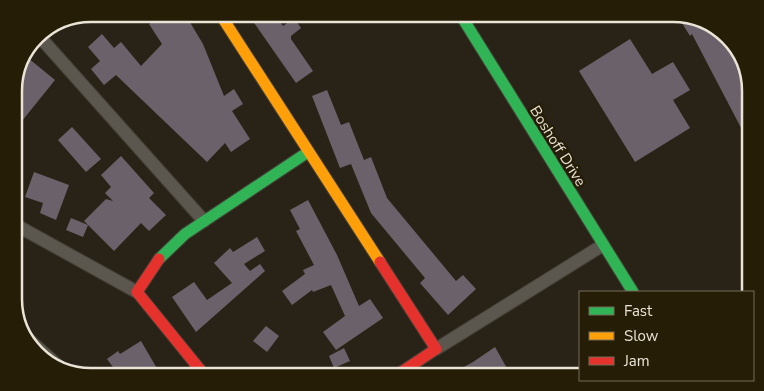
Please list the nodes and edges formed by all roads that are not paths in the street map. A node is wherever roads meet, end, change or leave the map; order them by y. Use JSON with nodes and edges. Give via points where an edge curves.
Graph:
{"nodes":[{"id":1,"x":226,"y":23,"type":"edge"},
{"id":2,"x":466,"y":23,"type":"edge"},
{"id":3,"x":44,"y":42,"type":"edge"},
{"id":4,"x":308,"y":152,"type":"junction"},
{"id":5,"x":204,"y":221,"type":"junction"},
{"id":6,"x":23,"y":229,"type":"edge"},
{"id":7,"x":602,"y":245,"type":"junction"},
{"id":8,"x":632,"y":291,"type":"edge"},
{"id":9,"x":137,"y":292,"type":"junction"},
{"id":10,"x":436,"y":350,"type":"junction"},
{"id":11,"x":199,"y":368,"type":"edge"},
{"id":12,"x":408,"y":368,"type":"edge"}],
"edges":[{"from":1,"to":4,"type":"street"},
{"from":2,"to":7,"type":"street","name":"Boshoff Drive"},
{"from":3,"to":5,"type":"street"},
{"from":4,"to":5,"type":"street"},
{"from":4,"to":10,"type":"street"},
{"from":5,"to":9,"type":"street","via":[[163,253]]},
{"from":6,"to":9,"type":"street"},
{"from":7,"to":8,"type":"street","name":"Boshoff Drive"},
{"from":7,"to":10,"type":"street"},
{"from":9,"to":11,"type":"street"},
{"from":10,"to":12,"type":"street"}]}
